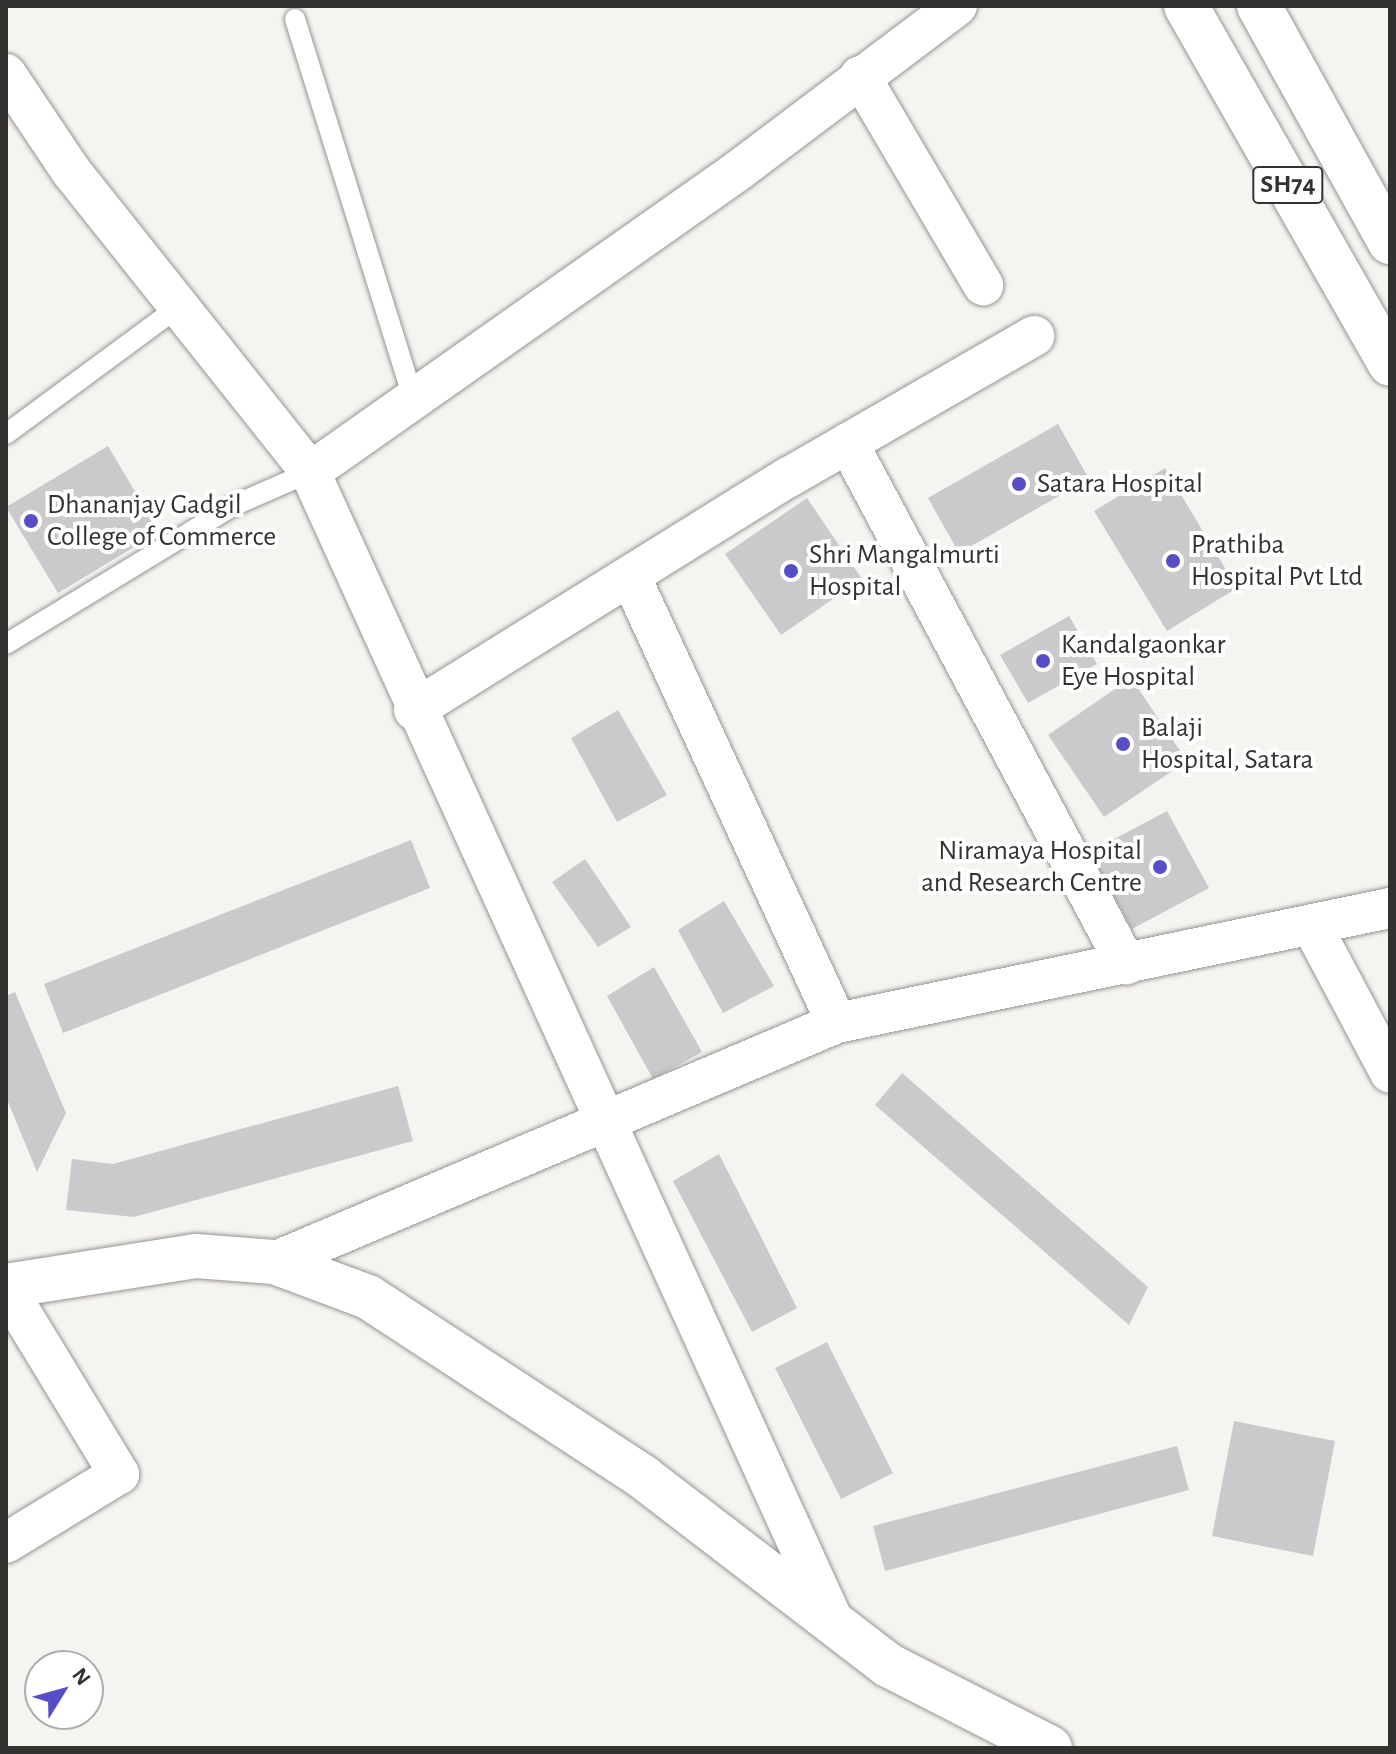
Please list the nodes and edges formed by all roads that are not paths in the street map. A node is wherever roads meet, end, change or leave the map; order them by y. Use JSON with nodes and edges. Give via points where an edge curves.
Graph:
{"nodes":[{"id":1,"x":957,"y":6,"type":"edge"},
{"id":2,"x":1186,"y":6,"type":"edge"},
{"id":3,"x":1259,"y":6,"type":"edge"},
{"id":4,"x":295,"y":19,"type":"dead end"},
{"id":5,"x":6,"y":74,"type":"edge"},
{"id":6,"x":860,"y":76,"type":"junction"},
{"id":7,"x":1390,"y":242,"type":"edge"},
{"id":8,"x":983,"y":285,"type":"dead end"},
{"id":9,"x":177,"y":308,"type":"junction"},
{"id":10,"x":1034,"y":336,"type":"dead end"},
{"id":11,"x":1390,"y":364,"type":"edge"},
{"id":12,"x":413,"y":398,"type":"junction"},
{"id":13,"x":6,"y":434,"type":"edge"},
{"id":14,"x":848,"y":443,"type":"junction"},
{"id":15,"x":310,"y":472,"type":"junction"},
{"id":16,"x":632,"y":580,"type":"junction"},
{"id":17,"x":6,"y":644,"type":"edge"},
{"id":18,"x":414,"y":710,"type":"junction"},
{"id":19,"x":1390,"y":908,"type":"edge"},
{"id":20,"x":1312,"y":926,"type":"junction"},
{"id":21,"x":1126,"y":964,"type":"junction"},
{"id":22,"x":837,"y":1023,"type":"junction"},
{"id":23,"x":1390,"y":1073,"type":"edge"},
{"id":24,"x":607,"y":1125,"type":"junction"},
{"id":25,"x":274,"y":1262,"type":"junction"},
{"id":26,"x":6,"y":1287,"type":"edge"},
{"id":27,"x":6,"y":1543,"type":"edge"},
{"id":28,"x":834,"y":1623,"type":"junction"},
{"id":29,"x":1050,"y":1748,"type":"edge"}],
"edges":[{"from":1,"to":6,"type":"street"},
{"from":2,"to":11,"type":"street","number":"SH74"},
{"from":3,"to":7,"type":"street","number":"SH74"},
{"from":4,"to":12,"type":"lane"},
{"from":5,"to":9,"type":"street"},
{"from":6,"to":8,"type":"street"},
{"from":6,"to":12,"type":"street","via":[[739,170]]},
{"from":9,"to":13,"type":"lane"},
{"from":9,"to":15,"type":"street"},
{"from":10,"to":14,"type":"street"},
{"from":12,"to":15,"type":"street"},
{"from":14,"to":16,"type":"street"},
{"from":14,"to":21,"type":"street","via":[[992,702]]},
{"from":15,"to":17,"type":"lane","via":[[235,505]]},
{"from":15,"to":18,"type":"street"},
{"from":16,"to":18,"type":"street"},
{"from":16,"to":22,"type":"street"},
{"from":18,"to":24,"type":"street"},
{"from":19,"to":20,"type":"street"},
{"from":20,"to":21,"type":"street"},
{"from":20,"to":23,"type":"street"},
{"from":21,"to":22,"type":"street"},
{"from":22,"to":24,"type":"street"},
{"from":24,"to":25,"type":"street"},
{"from":24,"to":28,"type":"street"},
{"from":25,"to":26,"type":"street","via":[[196,1256]]},
{"from":25,"to":28,"type":"street","via":[[368,1297],[522,1392]]},
{"from":26,"to":27,"type":"street","via":[[119,1474]]},
{"from":28,"to":29,"type":"street","via":[[968,1712]]}]}
